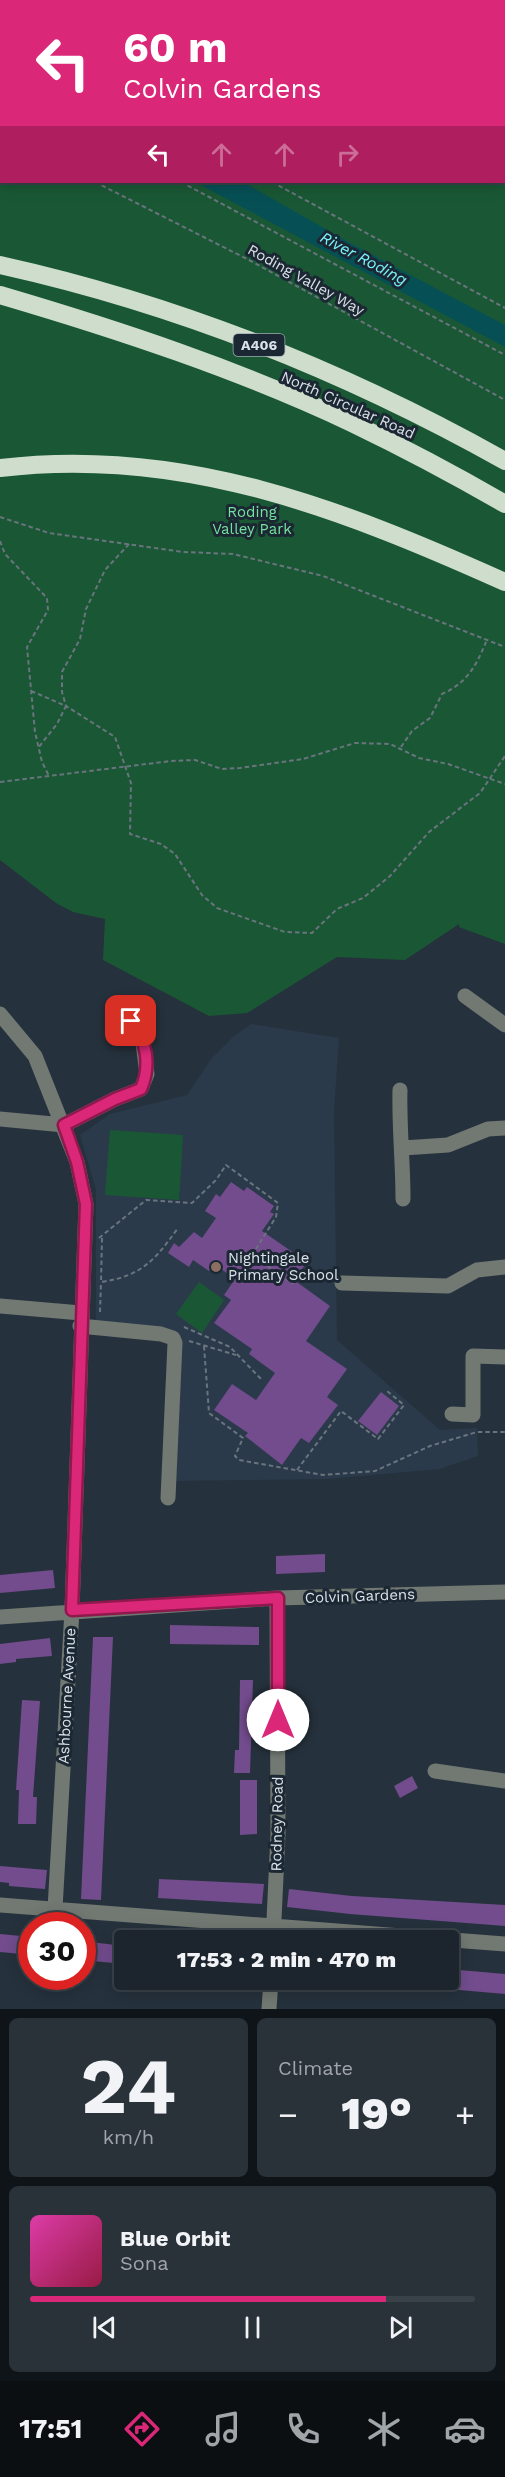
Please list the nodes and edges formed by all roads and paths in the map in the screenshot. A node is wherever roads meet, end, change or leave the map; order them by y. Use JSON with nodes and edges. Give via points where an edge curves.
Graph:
{"nodes":[{"id":1,"x":97,"y":183,"type":"edge"},
{"id":2,"x":183,"y":183,"type":"edge"},
{"id":3,"x":274,"y":183,"type":"edge"},
{"id":4,"x":0,"y":265,"type":"edge"},
{"id":5,"x":0,"y":295,"type":"edge"},
{"id":6,"x":505,"y":308,"type":"edge"},
{"id":7,"x":505,"y":355,"type":"edge"},
{"id":8,"x":505,"y":400,"type":"edge"},
{"id":9,"x":505,"y":461,"type":"edge"},
{"id":10,"x":0,"y":468,"type":"edge"},
{"id":11,"x":505,"y":504,"type":"edge"},
{"id":12,"x":0,"y":517,"type":"edge"},
{"id":13,"x":0,"y":541,"type":"edge"},
{"id":14,"x":129,"y":544,"type":"junction"},
{"id":15,"x":505,"y":582,"type":"edge"},
{"id":16,"x":486,"y":642,"type":"junction"},
{"id":17,"x":505,"y":648,"type":"edge"},
{"id":18,"x":30,"y":690,"type":"junction"},
{"id":19,"x":66,"y":706,"type":"junction"},
{"id":20,"x":401,"y":747,"type":"junction"},
{"id":21,"x":38,"y":748,"type":"junction"},
{"id":22,"x":505,"y":756,"type":"edge"},
{"id":23,"x":123,"y":766,"type":"junction"},
{"id":24,"x":49,"y":776,"type":"junction"},
{"id":25,"x":490,"y":780,"type":"junction"},
{"id":26,"x":0,"y":782,"type":"edge"},
{"id":27,"x":505,"y":784,"type":"edge"},
{"id":28,"x":465,"y":996,"type":"dead end"},
{"id":29,"x":119,"y":1007,"type":"dead end"},
{"id":30,"x":0,"y":1014,"type":"edge"},
{"id":31,"x":505,"y":1025,"type":"edge"},
{"id":32,"x":400,"y":1090,"type":"dead end"},
{"id":33,"x":0,"y":1119,"type":"edge"},
{"id":34,"x":64,"y":1125,"type":"junction"},
{"id":35,"x":505,"y":1128,"type":"edge"},
{"id":36,"x":403,"y":1148,"type":"junction"},
{"id":37,"x":403,"y":1199,"type":"dead end"},
{"id":38,"x":178,"y":1228,"type":"dead end"},
{"id":39,"x":85,"y":1238,"type":"junction"},
{"id":40,"x":102,"y":1238,"type":"junction"},
{"id":41,"x":505,"y":1267,"type":"edge"},
{"id":42,"x":342,"y":1283,"type":"dead end"},
{"id":43,"x":293,"y":1284,"type":"dead end"},
{"id":44,"x":0,"y":1306,"type":"edge"},
{"id":45,"x":80,"y":1320,"type":"junction"},
{"id":46,"x":187,"y":1341,"type":"dead end"},
{"id":47,"x":204,"y":1346,"type":"junction"},
{"id":48,"x":237,"y":1355,"type":"dead end"},
{"id":49,"x":505,"y":1357,"type":"edge"},
{"id":50,"x":387,"y":1391,"type":"dead end"},
{"id":51,"x":452,"y":1414,"type":"dead end"},
{"id":52,"x":505,"y":1431,"type":"edge"},
{"id":53,"x":297,"y":1470,"type":"junction"},
{"id":54,"x":168,"y":1498,"type":"dead end"},
{"id":55,"x":505,"y":1592,"type":"edge"},
{"id":56,"x":278,"y":1598,"type":"junction"},
{"id":57,"x":72,"y":1610,"type":"junction"},
{"id":58,"x":0,"y":1617,"type":"edge"},
{"id":59,"x":435,"y":1771,"type":"dead end"},
{"id":60,"x":505,"y":1781,"type":"edge"},
{"id":61,"x":0,"y":1905,"type":"edge"},
{"id":62,"x":55,"y":1909,"type":"junction"},
{"id":63,"x":239,"y":1930,"type":"edge"},
{"id":64,"x":274,"y":1930,"type":"edge"},
{"id":65,"x":459,"y":1942,"type":"edge"},
{"id":66,"x":505,"y":1944,"type":"edge"},
{"id":67,"x":270,"y":1990,"type":"edge"},
{"id":68,"x":269,"y":2009,"type":"edge"}],
"edges":[{"from":1,"to":8,"type":"path","name":"Roding Valley Way","via":[[249,260]]},
{"from":2,"to":7,"type":"path"},
{"from":3,"to":6,"type":"path"},
{"from":4,"to":9,"type":"highway","name":"North Circular Road","number":"A406","via":[[96,290],[252,342],[378,396]]},
{"from":5,"to":11,"type":"highway","name":"North Circular Road","number":"A406","via":[[164,348],[286,395],[351,422]]},
{"from":10,"to":15,"type":"highway","via":[[77,464],[202,475],[259,488],[372,524]]},
{"from":12,"to":14,"type":"path","via":[[49,533]]},
{"from":13,"to":18,"type":"path","via":[[5,554],[47,598],[48,610],[27,647]]},
{"from":14,"to":16,"type":"path","via":[[234,554],[322,576]]},
{"from":14,"to":19,"type":"path","via":[[105,570],[86,609],[80,639],[62,672]]},
{"from":16,"to":17,"type":"path"},
{"from":16,"to":20,"type":"path","via":[[468,678],[442,694],[430,718],[412,731]]},
{"from":18,"to":19,"type":"path"},
{"from":18,"to":21,"type":"path"},
{"from":19,"to":21,"type":"path"},
{"from":19,"to":23,"type":"path","via":[[115,737]]},
{"from":20,"to":23,"type":"path","via":[[355,743],[303,759],[222,769],[195,760]]},
{"from":20,"to":25,"type":"path","via":[[419,758]]},
{"from":21,"to":24,"type":"path"},
{"from":22,"to":25,"type":"path"},
{"from":23,"to":24,"type":"path"},
{"from":23,"to":25,"type":"path","via":[[131,783],[130,834],[160,844],[175,854],[202,895],[217,908],[285,932],[312,933],[337,909],[363,897],[390,876],[429,832],[480,793]]},
{"from":24,"to":26,"type":"path"},
{"from":25,"to":27,"type":"path"},
{"from":28,"to":31,"type":"street"},
{"from":29,"to":34,"type":"street","via":[[142,1035],[147,1074],[141,1089]]},
{"from":30,"to":34,"type":"street","name":"Ashbourne Avenue","via":[[35,1056]]},
{"from":32,"to":36,"type":"street","via":[[399,1134]]},
{"from":33,"to":34,"type":"street"},
{"from":34,"to":39,"type":"street","name":"Ashbourne Avenue","via":[[86,1204]]},
{"from":35,"to":36,"type":"street","via":[[488,1129],[436,1148]]},
{"from":36,"to":37,"type":"street"},
{"from":38,"to":40,"type":"path","via":[[146,1267],[122,1279],[101,1282]]},
{"from":39,"to":40,"type":"path"},
{"from":39,"to":45,"type":"street","name":"Ashbourne Avenue"},
{"from":40,"to":43,"type":"path","via":[[146,1200],[192,1203],[226,1165],[278,1203],[276,1217],[252,1255]]},
{"from":41,"to":42,"type":"street","via":[[477,1270],[448,1286]]},
{"from":44,"to":45,"type":"street"},
{"from":45,"to":54,"type":"street","via":[[173,1338]]},
{"from":45,"to":57,"type":"street","name":"Ashbourne Avenue"},
{"from":46,"to":47,"type":"path"},
{"from":47,"to":48,"type":"path"},
{"from":47,"to":53,"type":"path","via":[[209,1413],[243,1438],[235,1456],[239,1460]]},
{"from":49,"to":51,"type":"street","via":[[473,1356],[472,1414]]},
{"from":50,"to":53,"type":"path","via":[[404,1405],[378,1438],[341,1411]]},
{"from":52,"to":53,"type":"path","via":[[477,1432],[430,1446],[375,1471],[323,1475]]},
{"from":55,"to":56,"type":"street","name":"Colvin Gardens"},
{"from":56,"to":57,"type":"street","name":"Colvin Gardens"},
{"from":56,"to":64,"type":"street","name":"Rodney Road"},
{"from":57,"to":58,"type":"street","name":"Colvin Gardens"},
{"from":57,"to":62,"type":"street","name":"Ashbourne Avenue"},
{"from":59,"to":60,"type":"street"},
{"from":61,"to":62,"type":"street"},
{"from":62,"to":63,"type":"street"},
{"from":65,"to":66,"type":"street"},
{"from":67,"to":68,"type":"street"}]}
